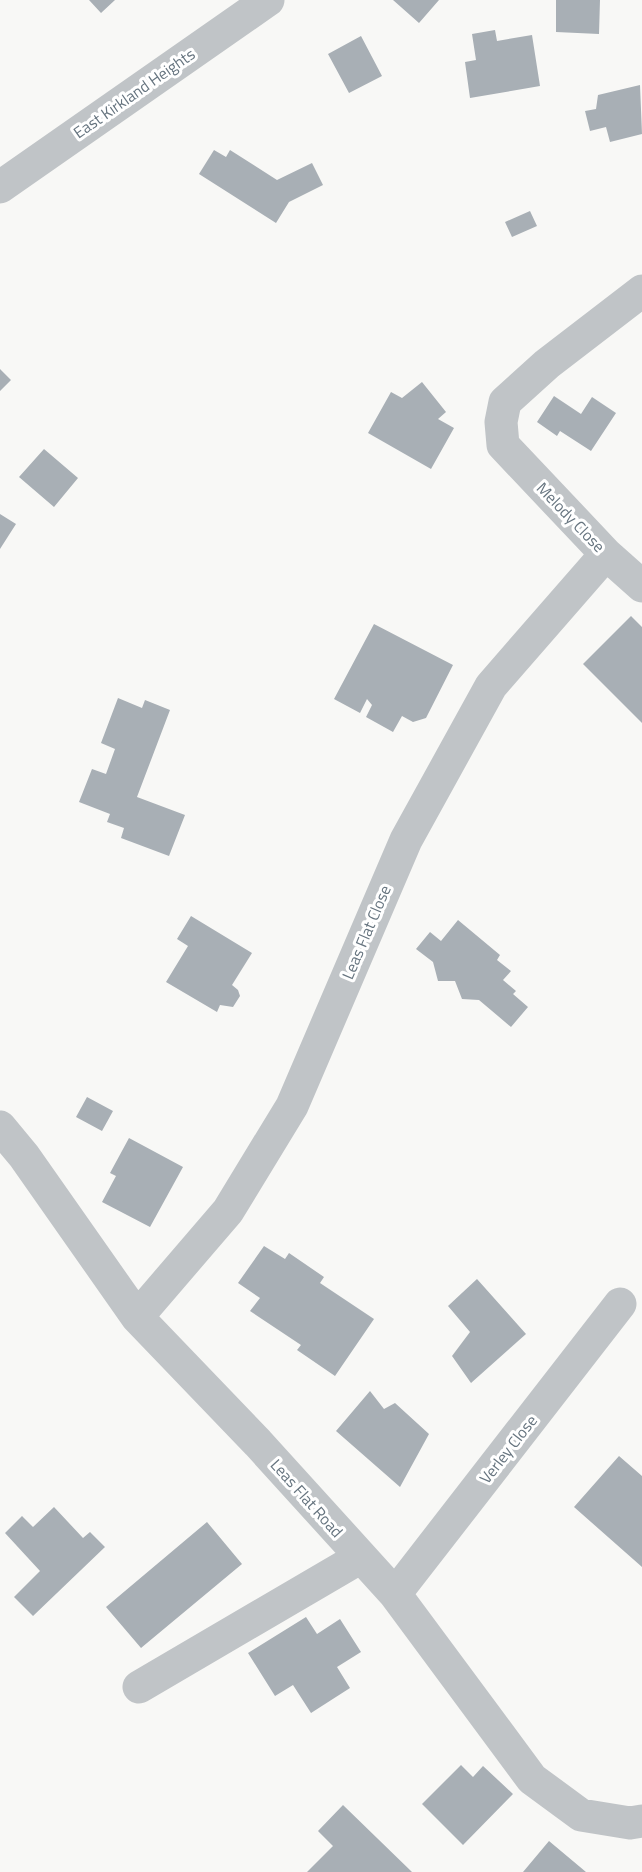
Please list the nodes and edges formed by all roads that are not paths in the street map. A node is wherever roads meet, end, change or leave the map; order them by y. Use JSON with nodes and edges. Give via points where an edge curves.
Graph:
{"nodes":[{"id":1,"x":268,"y":0,"type":"edge"},
{"id":2,"x":0,"y":187,"type":"edge"},
{"id":3,"x":642,"y":291,"type":"edge"},
{"id":4,"x":606,"y":554,"type":"junction"},
{"id":5,"x":642,"y":586,"type":"edge"},
{"id":6,"x":0,"y":1127,"type":"edge"},
{"id":7,"x":620,"y":1304,"type":"dead end"},
{"id":8,"x":137,"y":1317,"type":"junction"},
{"id":9,"x":361,"y":1557,"type":"junction"},
{"id":10,"x":395,"y":1594,"type":"junction"},
{"id":11,"x":139,"y":1687,"type":"dead end"},
{"id":12,"x":642,"y":1821,"type":"edge"}],
"edges":[{"from":1,"to":2,"type":"street","name":"East Kirkland Heights"},
{"from":3,"to":4,"type":"street","name":"Melody Close","via":[[547,364],[505,402],[501,422],[503,445]]},
{"from":4,"to":5,"type":"street","name":"Melody Close"},
{"from":4,"to":8,"type":"street","name":"Leas Flat Close","via":[[491,686],[406,840],[292,1106],[228,1211]]},
{"from":6,"to":8,"type":"street","name":"Leas Flat Road"},
{"from":7,"to":10,"type":"street","name":"Verley Close"},
{"from":8,"to":9,"type":"street","name":"Leas Flat Road"},
{"from":9,"to":10,"type":"street","name":"Leas Flat Road"},
{"from":9,"to":11,"type":"street"},
{"from":10,"to":12,"type":"street","name":"Leas Flat Road","via":[[532,1779],[581,1815],[630,1823]]}]}
